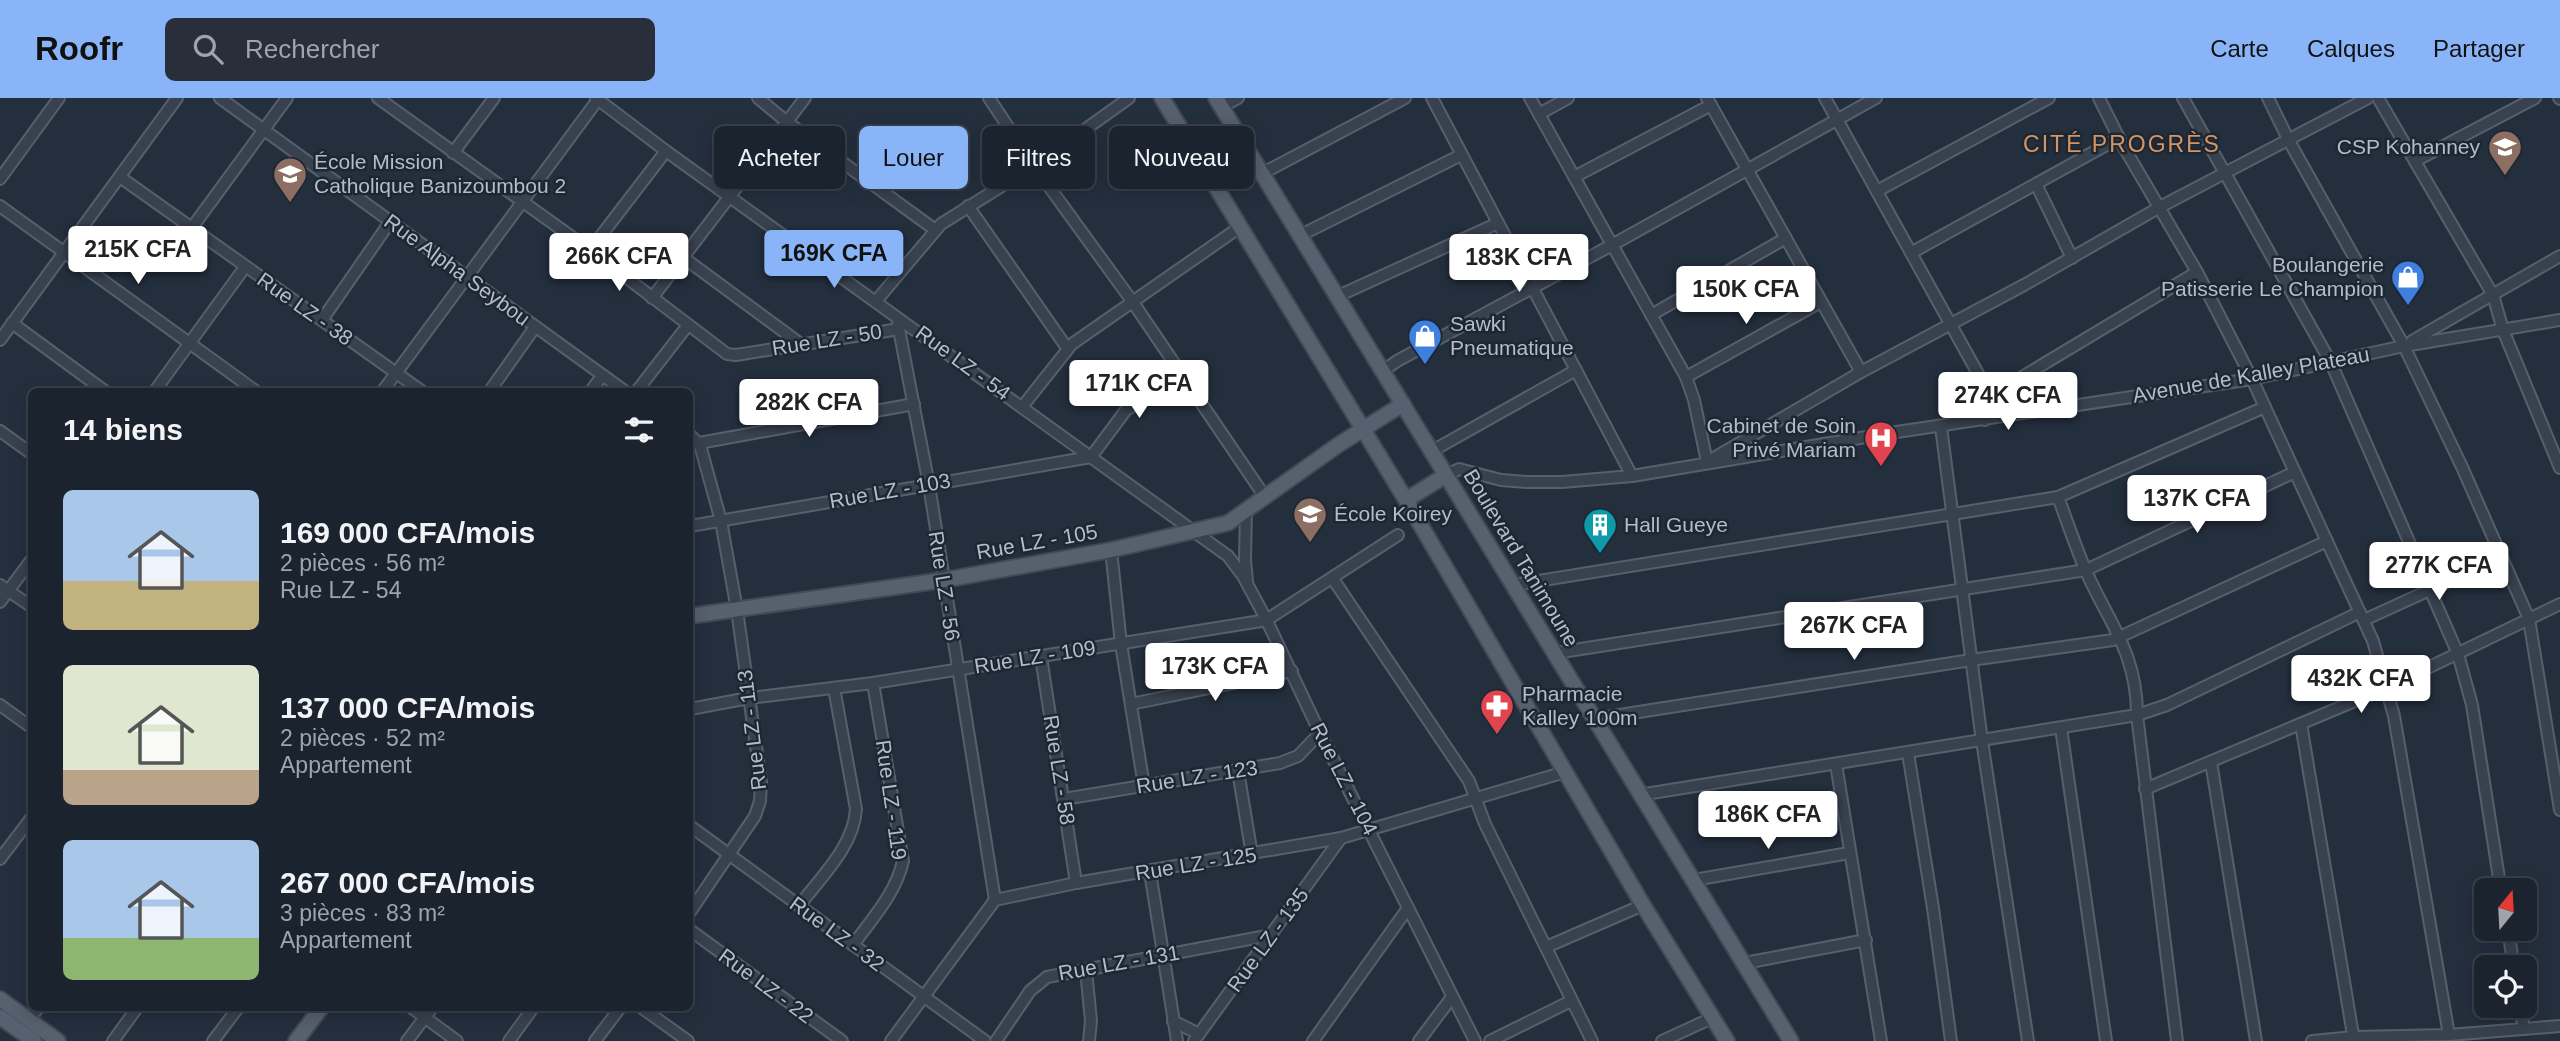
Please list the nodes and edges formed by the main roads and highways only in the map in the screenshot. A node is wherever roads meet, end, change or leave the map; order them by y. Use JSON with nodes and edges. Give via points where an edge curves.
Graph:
{"nodes":[{"id":1,"x":1161,"y":98,"type":"edge"},
{"id":2,"x":1219,"y":102,"type":"edge"},
{"id":3,"x":1403,"y":404,"type":"junction"},
{"id":4,"x":1363,"y":429,"type":"junction"},
{"id":5,"x":1446,"y":475,"type":"junction"},
{"id":6,"x":1406,"y":500,"type":"junction"},
{"id":7,"x":693,"y":616,"type":"edge"},
{"id":8,"x":0,"y":999,"type":"edge"},
{"id":9,"x":319,"y":1011,"type":"edge"},
{"id":10,"x":33,"y":1014,"type":"edge"},
{"id":11,"x":0,"y":1017,"type":"edge"},
{"id":12,"x":34,"y":1041,"type":"edge"},
{"id":13,"x":58,"y":1041,"type":"edge"},
{"id":14,"x":296,"y":1041,"type":"edge"},
{"id":15,"x":1727,"y":1041,"type":"edge"},
{"id":16,"x":1791,"y":1041,"type":"edge"}],
"edges":[{"from":1,"to":4,"type":"main road"},
{"from":2,"to":3,"type":"main road","name":"Boulevard Tanimoune"},
{"from":3,"to":4,"type":"main road","name":"Rue LZ - 105"},
{"from":3,"to":5,"type":"main road","name":"Boulevard Tanimoune"},
{"from":4,"to":6,"type":"main road"},
{"from":4,"to":7,"type":"main road","name":"Rue LZ - 105","via":[[1228,523],[944,580]]},
{"from":5,"to":6,"type":"main road"},
{"from":5,"to":16,"type":"main road","name":"Boulevard Tanimoune"},
{"from":6,"to":15,"type":"main road"},
{"from":8,"to":10,"type":"main road"},
{"from":9,"to":14,"type":"main road"},
{"from":10,"to":13,"type":"main road"},
{"from":11,"to":12,"type":"main road"}]}
